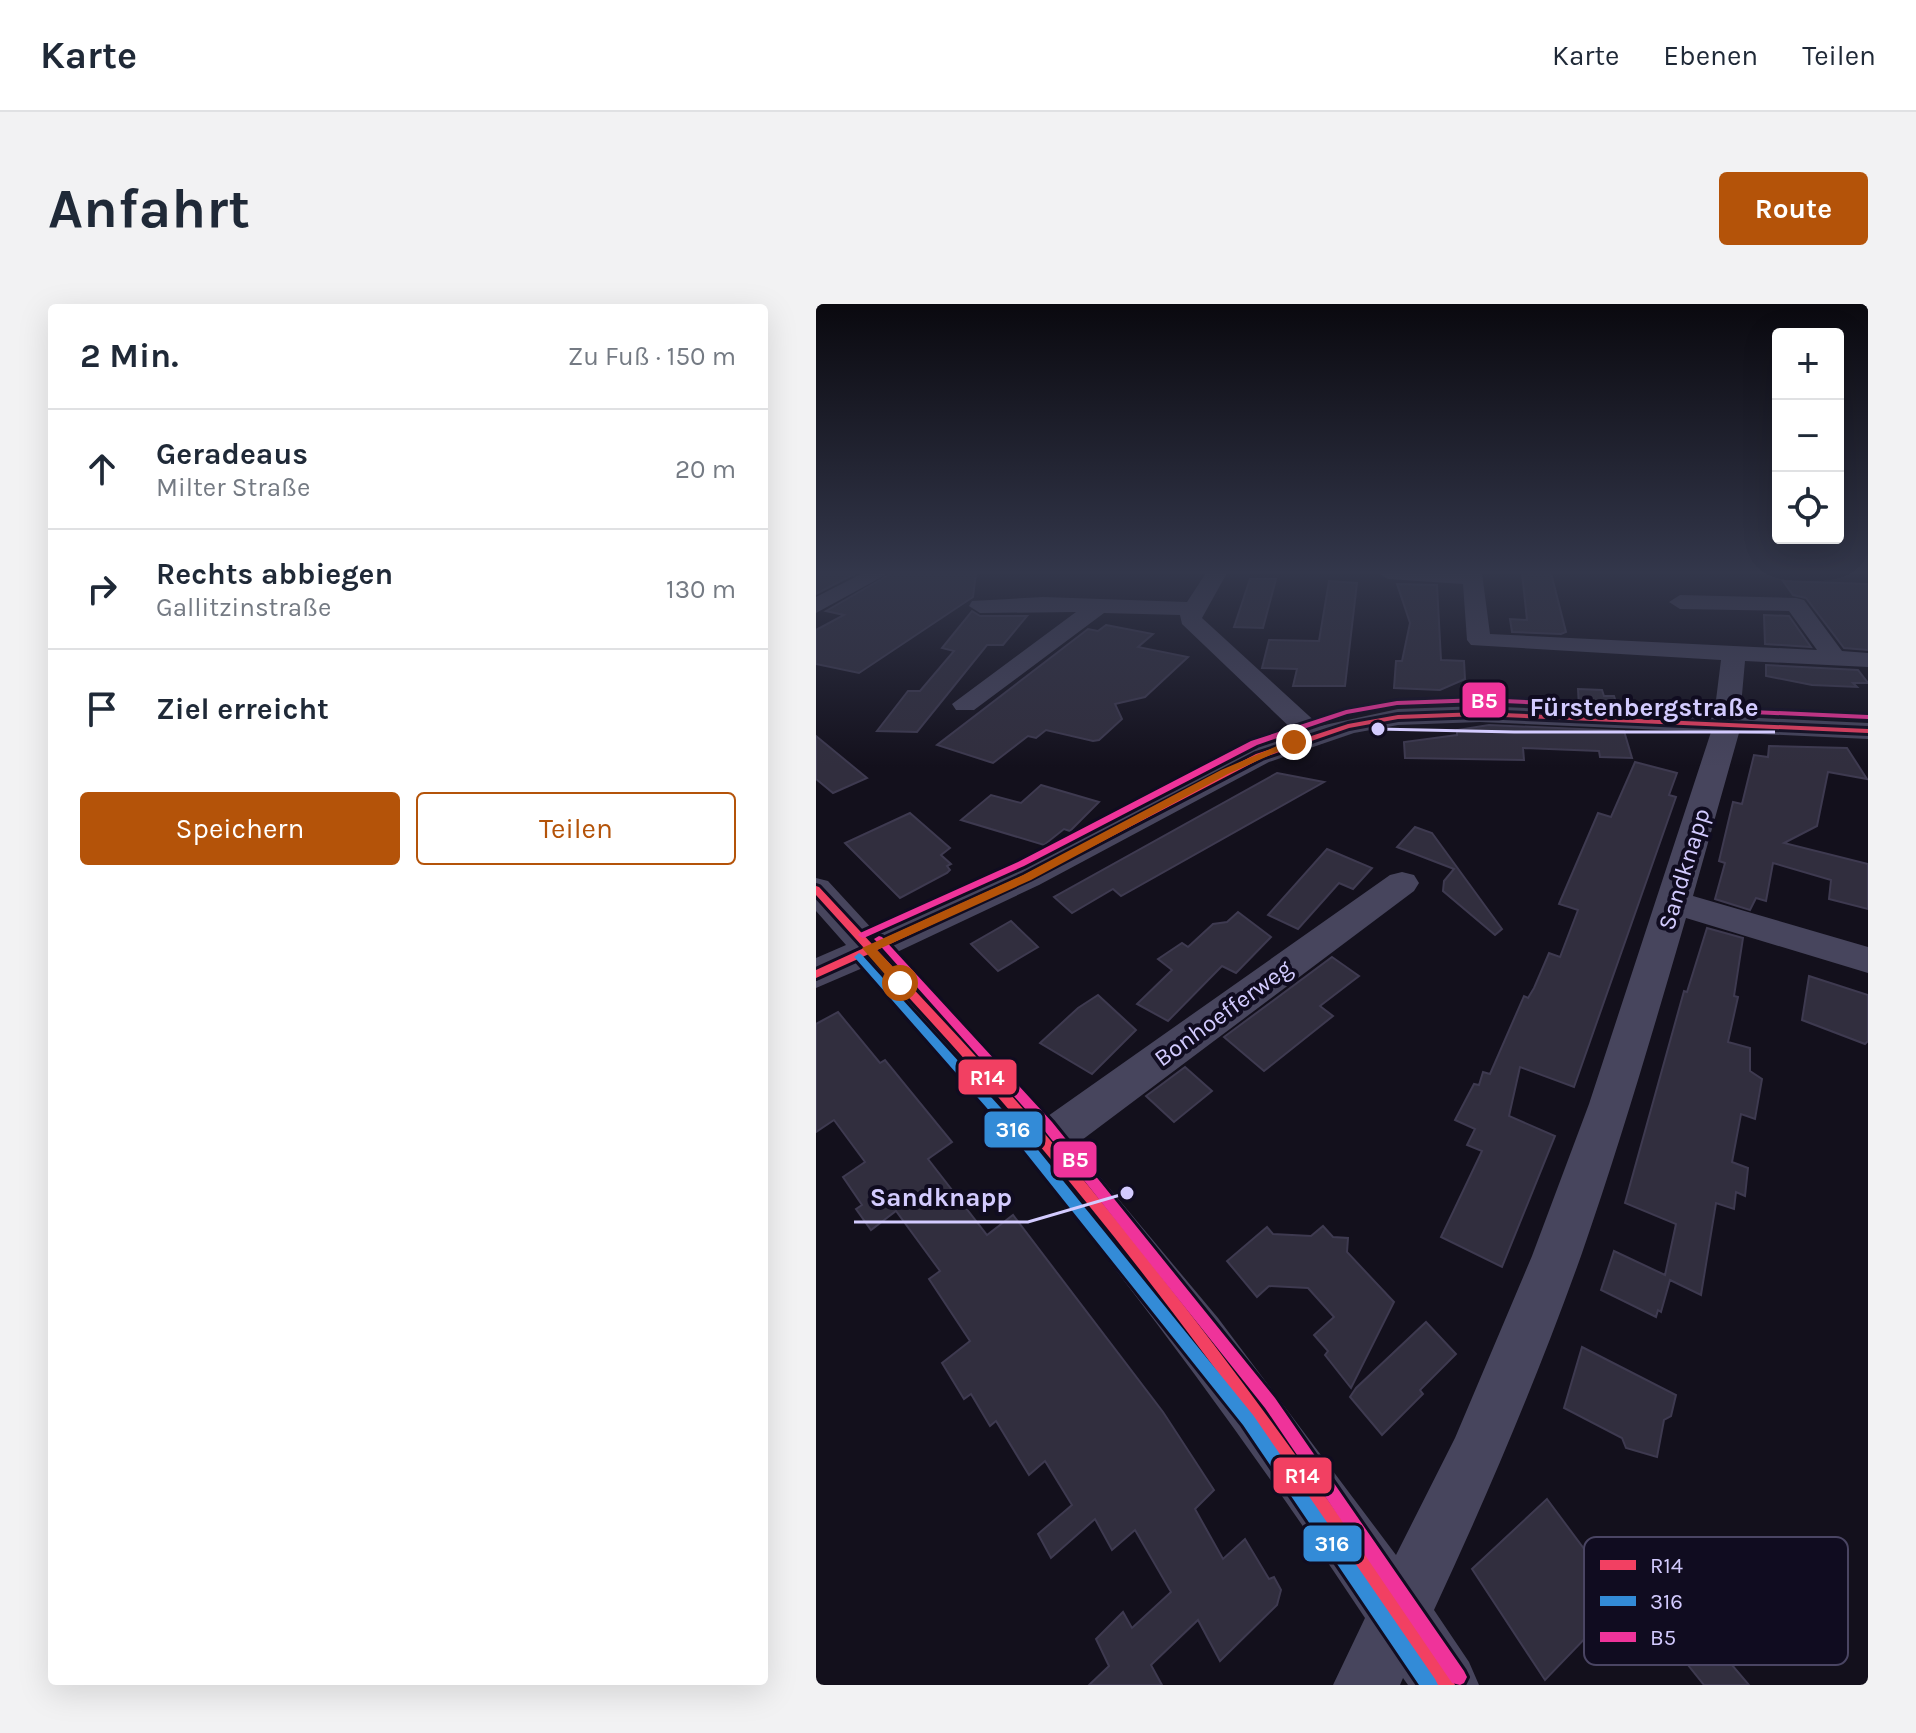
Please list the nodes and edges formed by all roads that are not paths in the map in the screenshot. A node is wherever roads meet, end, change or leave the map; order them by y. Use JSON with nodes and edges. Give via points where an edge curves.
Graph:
{"nodes":[{"id":1,"x":1056,"y":637,"type":"edge"},
{"id":2,"x":1207,"y":637,"type":"edge"},
{"id":3,"x":1479,"y":637,"type":"edge"},
{"id":4,"x":1819,"y":637,"type":"edge"},
{"id":5,"x":1734,"y":653,"type":"junction"},
{"id":6,"x":1835,"y":659,"type":"junction"},
{"id":7,"x":1868,"y":660,"type":"edge"},
{"id":8,"x":965,"y":704,"type":"dead end"},
{"id":9,"x":1868,"y":731,"type":"edge"},
{"id":10,"x":1726,"y":733,"type":"junction"},
{"id":11,"x":1313,"y":735,"type":"junction"},
{"id":12,"x":1402,"y":883,"type":"dead end"},
{"id":13,"x":816,"y":889,"type":"edge"},
{"id":14,"x":1670,"y":912,"type":"junction"},
{"id":15,"x":869,"y":948,"type":"junction"},
{"id":16,"x":1868,"y":960,"type":"edge"},
{"id":17,"x":816,"y":974,"type":"edge"},
{"id":18,"x":1044,"y":1143,"type":"junction"},
{"id":19,"x":1401,"y":1615,"type":"junction"},
{"id":20,"x":1366,"y":1685,"type":"edge"},
{"id":21,"x":1446,"y":1685,"type":"edge"}],
"edges":[{"from":1,"to":8,"type":"street"},
{"from":2,"to":11,"type":"street"},
{"from":3,"to":5,"type":"street"},
{"from":4,"to":6,"type":"street"},
{"from":5,"to":6,"type":"street"},
{"from":5,"to":10,"type":"street","name":"Sandknapp"},
{"from":6,"to":7,"type":"street"},
{"from":9,"to":10,"type":"street"},
{"from":10,"to":11,"type":"street","via":[[1437,714]]},
{"from":10,"to":14,"type":"street","name":"Sandknapp"},
{"from":11,"to":15,"type":"street","via":[[1247,761],[1039,871]]},
{"from":12,"to":18,"type":"street","name":"Bonhoefferweg"},
{"from":13,"to":15,"type":"street"},
{"from":14,"to":16,"type":"street"},
{"from":14,"to":19,"type":"street","name":"Sandknapp","via":[[1556,1257],[1475,1458]]},
{"from":15,"to":17,"type":"street"},
{"from":15,"to":18,"type":"street"},
{"from":18,"to":19,"type":"street","via":[[1259,1412]]},
{"from":19,"to":20,"type":"street","name":"Sandknapp"},
{"from":19,"to":21,"type":"street"}]}
